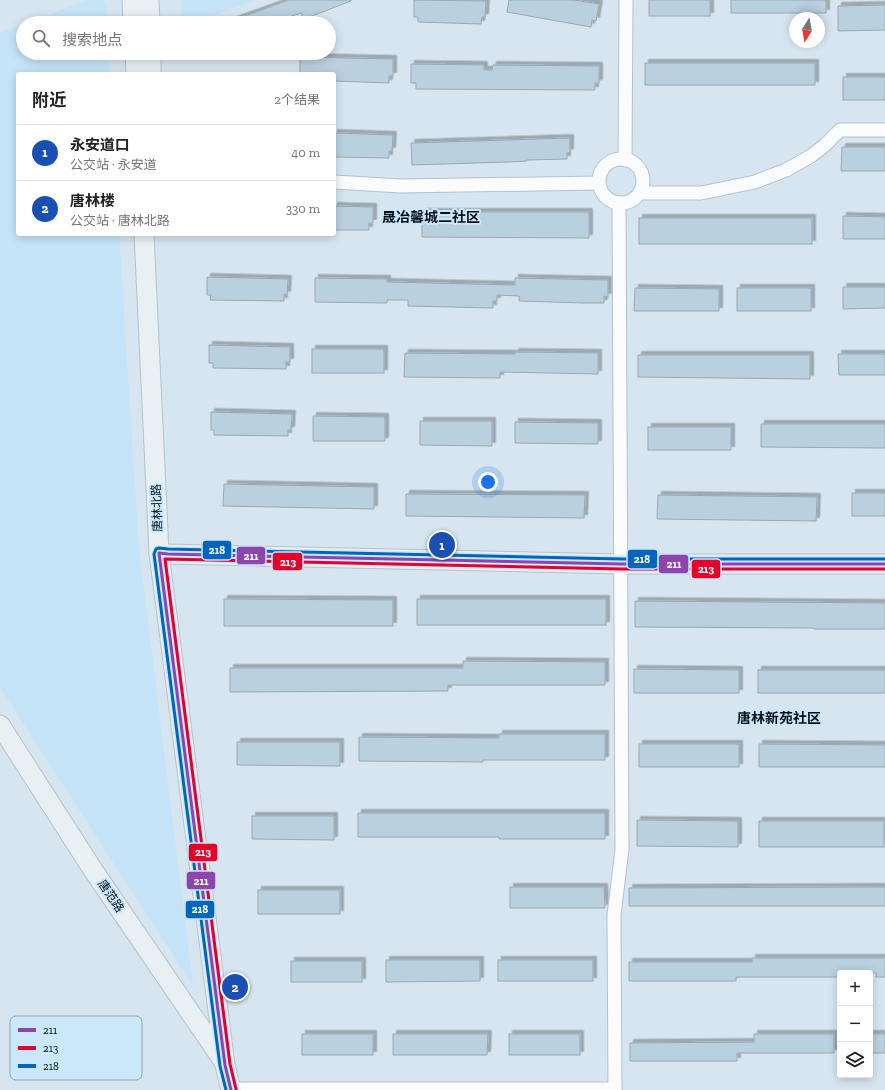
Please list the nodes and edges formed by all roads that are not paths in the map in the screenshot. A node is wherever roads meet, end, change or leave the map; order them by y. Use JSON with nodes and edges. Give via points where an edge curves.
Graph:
{"nodes":[{"id":1,"x":132,"y":0,"type":"edge"},
{"id":2,"x":149,"y":0,"type":"edge"},
{"id":3,"x":626,"y":0,"type":"edge"},
{"id":4,"x":133,"y":16,"type":"edge"},
{"id":5,"x":150,"y":16,"type":"edge"},
{"id":6,"x":135,"y":60,"type":"edge"},
{"id":7,"x":151,"y":60,"type":"edge"},
{"id":8,"x":136,"y":72,"type":"edge"},
{"id":9,"x":151,"y":72,"type":"edge"},
{"id":10,"x":885,"y":130,"type":"edge"},
{"id":11,"x":625,"y":160,"type":"junction"},
{"id":12,"x":336,"y":182,"type":"edge"},
{"id":13,"x":599,"y":183,"type":"junction"},
{"id":14,"x":639,"y":193,"type":"junction"},
{"id":15,"x":619,"y":203,"type":"junction"},
{"id":16,"x":144,"y":236,"type":"edge"},
{"id":17,"x":157,"y":236,"type":"edge"},
{"id":18,"x":164,"y":554,"type":"junction"},
{"id":19,"x":622,"y":564,"type":"junction"},
{"id":20,"x":885,"y":564,"type":"edge"},
{"id":21,"x":0,"y":725,"type":"edge"},
{"id":22,"x":225,"y":1065,"type":"junction"},
{"id":23,"x":236,"y":1090,"type":"edge"},
{"id":24,"x":614,"y":1090,"type":"edge"}],
"edges":[{"from":1,"to":4,"type":"main road"},
{"from":2,"to":5,"type":"main road"},
{"from":3,"to":11,"type":"street"},
{"from":6,"to":8,"type":"main road"},
{"from":7,"to":9,"type":"main road"},
{"from":10,"to":14,"type":"street","via":[[840,130],[811,156],[786,170],[754,182],[701,193]]},
{"from":11,"to":13,"type":"street","via":[[606,165]]},
{"from":11,"to":14,"type":"street","via":[[631,162],[641,173],[643,180]]},
{"from":12,"to":13,"type":"street","via":[[401,186]]},
{"from":13,"to":15,"type":"street","via":[[604,195]]},
{"from":14,"to":15,"type":"street","via":[[631,201]]},
{"from":15,"to":19,"type":"street"},
{"from":16,"to":18,"type":"main road","name":"唐林北路"},
{"from":17,"to":18,"type":"main road","name":"唐林北路"},
{"from":18,"to":19,"type":"main road"},
{"from":18,"to":22,"type":"main road","name":"唐林北路"},
{"from":18,"to":23,"type":"main road","name":"唐林北路"},
{"from":19,"to":20,"type":"main road"},
{"from":19,"to":24,"type":"street","via":[[622,849],[614,915]]},
{"from":21,"to":22,"type":"main road","name":"唐范路","via":[[93,870]]},
{"from":22,"to":23,"type":"main road","name":"唐林北路"},
{"from":23,"to":24,"type":"street"}]}
